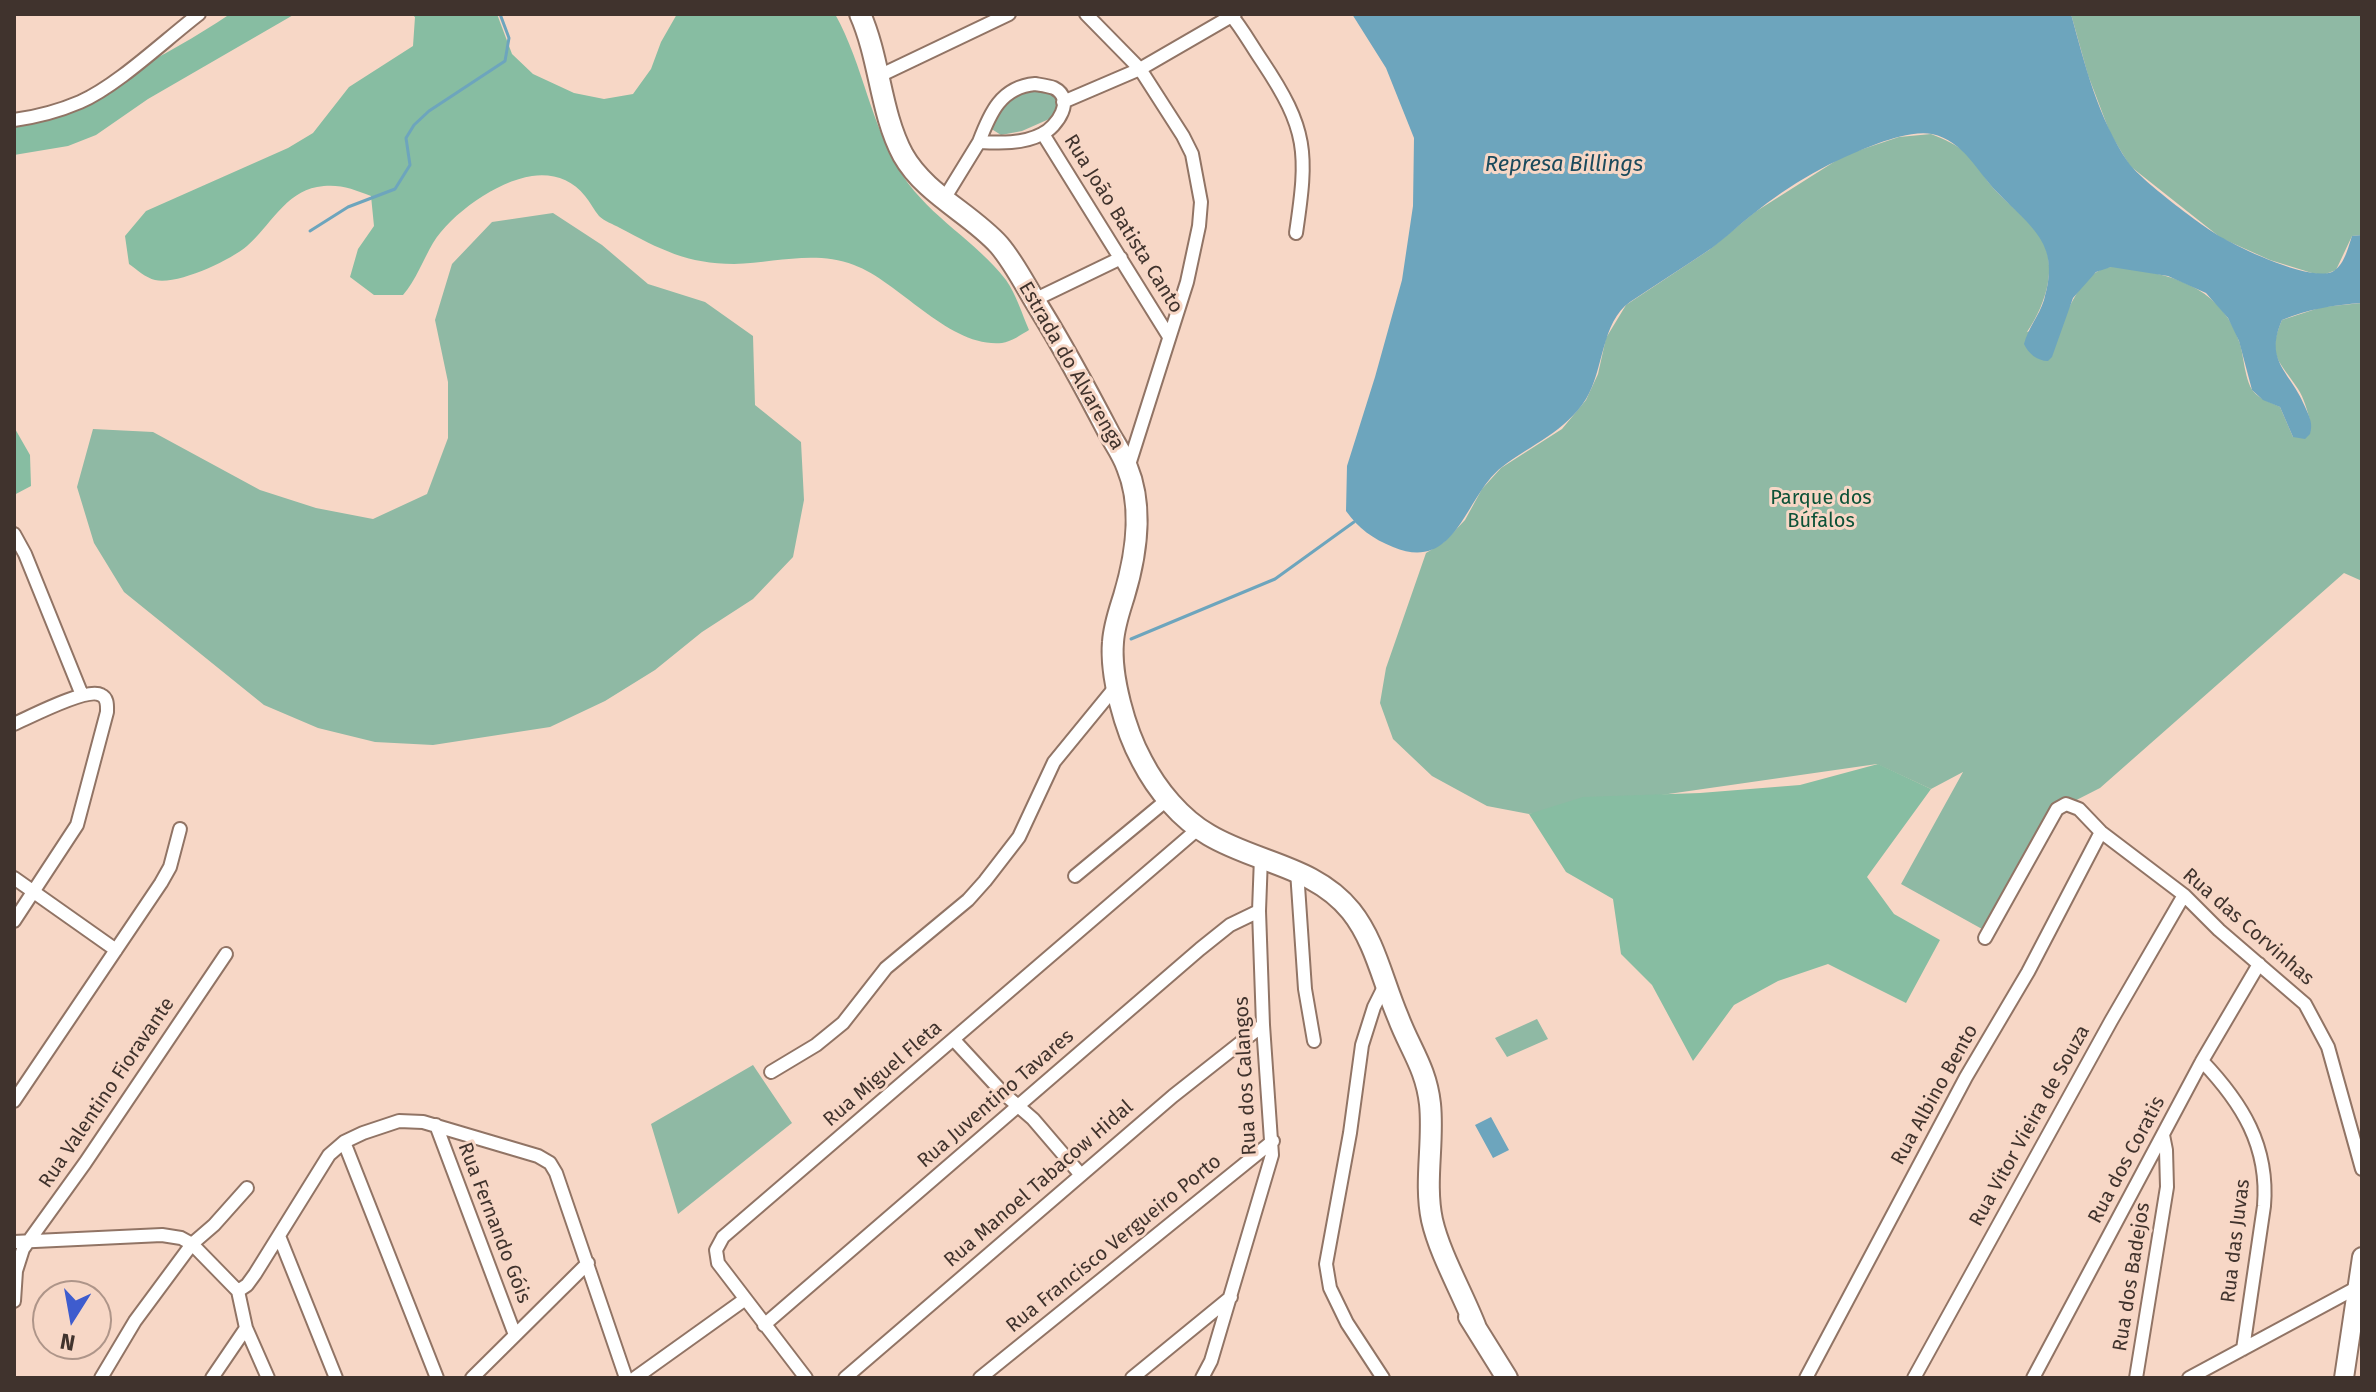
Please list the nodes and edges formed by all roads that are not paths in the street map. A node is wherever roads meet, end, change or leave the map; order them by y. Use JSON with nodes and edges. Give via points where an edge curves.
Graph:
{"nodes":[{"id":1,"x":199,"y":14,"type":"edge"},
{"id":2,"x":860,"y":14,"type":"edge"},
{"id":3,"x":1009,"y":14,"type":"edge"},
{"id":4,"x":1086,"y":14,"type":"edge"},
{"id":5,"x":1232,"y":15,"type":"edge"},
{"id":6,"x":1140,"y":69,"type":"junction"},
{"id":7,"x":879,"y":76,"type":"junction"},
{"id":8,"x":1063,"y":102,"type":"junction"},
{"id":9,"x":14,"y":120,"type":"edge"},
{"id":10,"x":1043,"y":134,"type":"junction"},
{"id":11,"x":979,"y":142,"type":"junction"},
{"id":12,"x":944,"y":199,"type":"junction"},
{"id":13,"x":1296,"y":233,"type":"dead end"},
{"id":14,"x":1121,"y":258,"type":"junction"},
{"id":15,"x":1034,"y":300,"type":"junction"},
{"id":16,"x":1168,"y":335,"type":"junction"},
{"id":17,"x":1128,"y":468,"type":"junction"},
{"id":18,"x":14,"y":534,"type":"edge"},
{"id":19,"x":1117,"y":685,"type":"junction"},
{"id":20,"x":82,"y":695,"type":"junction"},
{"id":21,"x":14,"y":724,"type":"edge"},
{"id":22,"x":1168,"y":799,"type":"junction"},
{"id":23,"x":1199,"y":828,"type":"junction"},
{"id":24,"x":180,"y":829,"type":"dead end"},
{"id":25,"x":2101,"y":832,"type":"junction"},
{"id":26,"x":1261,"y":857,"type":"junction"},
{"id":27,"x":1297,"y":871,"type":"junction"},
{"id":28,"x":1075,"y":876,"type":"dead end"},
{"id":29,"x":14,"y":878,"type":"edge"},
{"id":30,"x":34,"y":892,"type":"junction"},
{"id":31,"x":2184,"y":895,"type":"junction"},
{"id":32,"x":1259,"y":911,"type":"junction"},
{"id":33,"x":14,"y":921,"type":"edge"},
{"id":34,"x":1985,"y":938,"type":"dead end"},
{"id":35,"x":116,"y":950,"type":"junction"},
{"id":36,"x":226,"y":954,"type":"dead end"},
{"id":37,"x":2259,"y":964,"type":"junction"},
{"id":38,"x":1385,"y":985,"type":"junction"},
{"id":39,"x":1263,"y":1025,"type":"junction"},
{"id":40,"x":954,"y":1040,"type":"junction"},
{"id":41,"x":1314,"y":1041,"type":"dead end"},
{"id":42,"x":2202,"y":1061,"type":"junction"},
{"id":43,"x":771,"y":1072,"type":"dead end"},
{"id":44,"x":14,"y":1101,"type":"edge"},
{"id":45,"x":1018,"y":1106,"type":"junction"},
{"id":46,"x":436,"y":1125,"type":"junction"},
{"id":47,"x":2163,"y":1135,"type":"junction"},
{"id":48,"x":1273,"y":1141,"type":"junction"},
{"id":49,"x":344,"y":1142,"type":"junction"},
{"id":50,"x":2362,"y":1169,"type":"edge"},
{"id":51,"x":1081,"y":1175,"type":"junction"},
{"id":52,"x":247,"y":1188,"type":"dead end"},
{"id":53,"x":279,"y":1236,"type":"junction"},
{"id":54,"x":30,"y":1240,"type":"junction"},
{"id":55,"x":14,"y":1242,"type":"edge"},
{"id":56,"x":192,"y":1244,"type":"junction"},
{"id":57,"x":2362,"y":1257,"type":"edge"},
{"id":58,"x":588,"y":1263,"type":"junction"},
{"id":59,"x":2356,"y":1288,"type":"junction"},
{"id":60,"x":238,"y":1291,"type":"junction"},
{"id":61,"x":1231,"y":1297,"type":"junction"},
{"id":62,"x":744,"y":1300,"type":"junction"},
{"id":63,"x":14,"y":1301,"type":"edge"},
{"id":64,"x":764,"y":1325,"type":"junction"},
{"id":65,"x":246,"y":1328,"type":"junction"},
{"id":66,"x":515,"y":1335,"type":"junction"},
{"id":67,"x":2243,"y":1349,"type":"junction"},
{"id":68,"x":101,"y":1378,"type":"edge"},
{"id":69,"x":212,"y":1378,"type":"edge"},
{"id":70,"x":268,"y":1378,"type":"edge"},
{"id":71,"x":336,"y":1378,"type":"edge"},
{"id":72,"x":437,"y":1378,"type":"edge"},
{"id":73,"x":472,"y":1378,"type":"edge"},
{"id":74,"x":626,"y":1378,"type":"edge"},
{"id":75,"x":635,"y":1378,"type":"edge"},
{"id":76,"x":806,"y":1378,"type":"edge"},
{"id":77,"x":845,"y":1378,"type":"edge"},
{"id":78,"x":980,"y":1378,"type":"edge"},
{"id":79,"x":1132,"y":1378,"type":"edge"},
{"id":80,"x":1202,"y":1378,"type":"edge"},
{"id":81,"x":1383,"y":1378,"type":"edge"},
{"id":82,"x":1507,"y":1378,"type":"edge"},
{"id":83,"x":1806,"y":1378,"type":"edge"},
{"id":84,"x":1914,"y":1378,"type":"edge"},
{"id":85,"x":2033,"y":1378,"type":"edge"},
{"id":86,"x":2136,"y":1378,"type":"edge"},
{"id":87,"x":2189,"y":1378,"type":"edge"},
{"id":88,"x":2344,"y":1378,"type":"edge"}],
"edges":[{"from":1,"to":9,"type":"street","via":[[81,102]]},
{"from":2,"to":7,"type":"main road","name":"Estrada do Alvarenga"},
{"from":3,"to":7,"type":"street"},
{"from":4,"to":6,"type":"street"},
{"from":5,"to":6,"type":"street"},
{"from":5,"to":13,"type":"street","via":[[1297,123],[1303,155]]},
{"from":6,"to":8,"type":"street"},
{"from":6,"to":16,"type":"street","via":[[1192,154],[1200,190],[1191,263]]},
{"from":7,"to":12,"type":"main road","name":"Estrada do Alvarenga","via":[[903,155]]},
{"from":8,"to":10,"type":"street","via":[[1063,113]]},
{"from":8,"to":11,"type":"street","via":[[1058,91],[1047,86],[1012,90],[997,105]]},
{"from":10,"to":11,"type":"street","via":[[1020,141]]},
{"from":10,"to":14,"type":"street","name":"Rua João Batista Canto"},
{"from":11,"to":12,"type":"street"},
{"from":12,"to":15,"type":"main road","name":"Estrada do Alvarenga","via":[[1006,254]]},
{"from":14,"to":15,"type":"street"},
{"from":14,"to":16,"type":"street","name":"Rua João Batista Canto"},
{"from":15,"to":17,"type":"main road","name":"Estrada do Alvarenga"},
{"from":16,"to":17,"type":"street"},
{"from":17,"to":19,"type":"main road","name":"Estrada do Alvarenga","via":[[1136,535],[1112,644]]},
{"from":18,"to":20,"type":"street"},
{"from":19,"to":22,"type":"main road","name":"Estrada do Alvarenga","via":[[1141,760]]},
{"from":19,"to":43,"type":"street","via":[[1054,762],[1019,837],[985,881],[886,968],[843,1023]]},
{"from":20,"to":21,"type":"street"},
{"from":20,"to":30,"type":"street","via":[[102,695],[108,706],[105,722],[77,825]]},
{"from":22,"to":23,"type":"main road","name":"Estrada do Alvarenga"},
{"from":22,"to":28,"type":"street"},
{"from":23,"to":26,"type":"main road","name":"Estrada do Alvarenga"},
{"from":23,"to":40,"type":"street","name":"Rua Miguel Fleta"},
{"from":24,"to":35,"type":"street","via":[[161,883]]},
{"from":25,"to":31,"type":"street","name":"Rua das Corvinhas"},
{"from":25,"to":34,"type":"street","name":"Rua das Corvinhas","via":[[2075,806],[2060,806]]},
{"from":25,"to":83,"type":"street","name":"Rua Albino Bento"},
{"from":26,"to":27,"type":"main road","name":"Estrada do Alvarenga"},
{"from":26,"to":32,"type":"street","name":"Rua dos Calangos"},
{"from":27,"to":38,"type":"main road","name":"Estrada do Alvarenga","via":[[1320,882],[1349,908],[1368,939]]},
{"from":27,"to":41,"type":"street"},
{"from":29,"to":30,"type":"street"},
{"from":30,"to":33,"type":"street"},
{"from":30,"to":35,"type":"street"},
{"from":31,"to":37,"type":"street","name":"Rua das Corvinhas"},
{"from":31,"to":84,"type":"street","name":"Rua Vitor Vieira de Souza"},
{"from":32,"to":39,"type":"street","name":"Rua dos Calangos"},
{"from":32,"to":45,"type":"street","name":"Rua Juventino Tavares","via":[[1209,941]]},
{"from":35,"to":44,"type":"street"},
{"from":36,"to":54,"type":"street","name":"Rua Valentino Fioravante"},
{"from":37,"to":42,"type":"street","name":"Rua dos Coratis"},
{"from":37,"to":50,"type":"street","name":"Rua das Corvinhas","via":[[2305,1004],[2318,1025]]},
{"from":38,"to":81,"type":"street","via":[[1362,1045],[1326,1264],[1330,1288],[1347,1323]]},
{"from":38,"to":82,"type":"main road","name":"Estrada do Alvarenga","via":[[1428,1086],[1432,1221],[1476,1328]]},
{"from":39,"to":48,"type":"street","name":"Rua dos Calangos"},
{"from":39,"to":51,"type":"street","name":"Rua Manoel Tabacow Hidal"},
{"from":40,"to":45,"type":"street"},
{"from":40,"to":62,"type":"street","name":"Rua Miguel Fleta","via":[[723,1237],[716,1250],[718,1263]]},
{"from":42,"to":47,"type":"street","name":"Rua dos Coratis"},
{"from":42,"to":67,"type":"street","name":"Rua das Juvas","via":[[2240,1107],[2262,1154],[2266,1182]]},
{"from":45,"to":51,"type":"street"},
{"from":45,"to":64,"type":"street","name":"Rua Juventino Tavares"},
{"from":46,"to":49,"type":"street","via":[[399,1121]]},
{"from":46,"to":58,"type":"street","via":[[550,1163]]},
{"from":46,"to":66,"type":"street","name":"Rua Fernando Góis"},
{"from":47,"to":85,"type":"street","name":"Rua dos Coratis"},
{"from":47,"to":86,"type":"street","name":"Rua dos Badejos","via":[[2167,1187]]},
{"from":48,"to":61,"type":"street","name":"Rua dos Calangos"},
{"from":48,"to":78,"type":"street","name":"Rua Francisco Vergueiro Porto"},
{"from":49,"to":53,"type":"street","via":[[329,1155]]},
{"from":49,"to":72,"type":"street"},
{"from":51,"to":77,"type":"street","name":"Rua Manoel Tabacow Hidal"},
{"from":52,"to":56,"type":"street"},
{"from":53,"to":60,"type":"street"},
{"from":53,"to":71,"type":"street"},
{"from":54,"to":55,"type":"street"},
{"from":54,"to":56,"type":"street","via":[[162,1235]]},
{"from":54,"to":63,"type":"street","name":"Rua Valentino Fioravante","via":[[16,1271]]},
{"from":56,"to":60,"type":"street"},
{"from":56,"to":68,"type":"street"},
{"from":57,"to":59,"type":"street"},
{"from":58,"to":66,"type":"street"},
{"from":58,"to":74,"type":"street"},
{"from":59,"to":67,"type":"street"},
{"from":59,"to":88,"type":"street"},
{"from":60,"to":65,"type":"street"},
{"from":61,"to":79,"type":"street"},
{"from":61,"to":80,"type":"street","name":"Rua dos Calangos"},
{"from":62,"to":64,"type":"street","name":"Rua Miguel Fleta"},
{"from":62,"to":75,"type":"street"},
{"from":64,"to":76,"type":"street","name":"Rua Miguel Fleta"},
{"from":65,"to":69,"type":"street"},
{"from":65,"to":70,"type":"street"},
{"from":66,"to":73,"type":"street"},
{"from":67,"to":87,"type":"street"}]}
